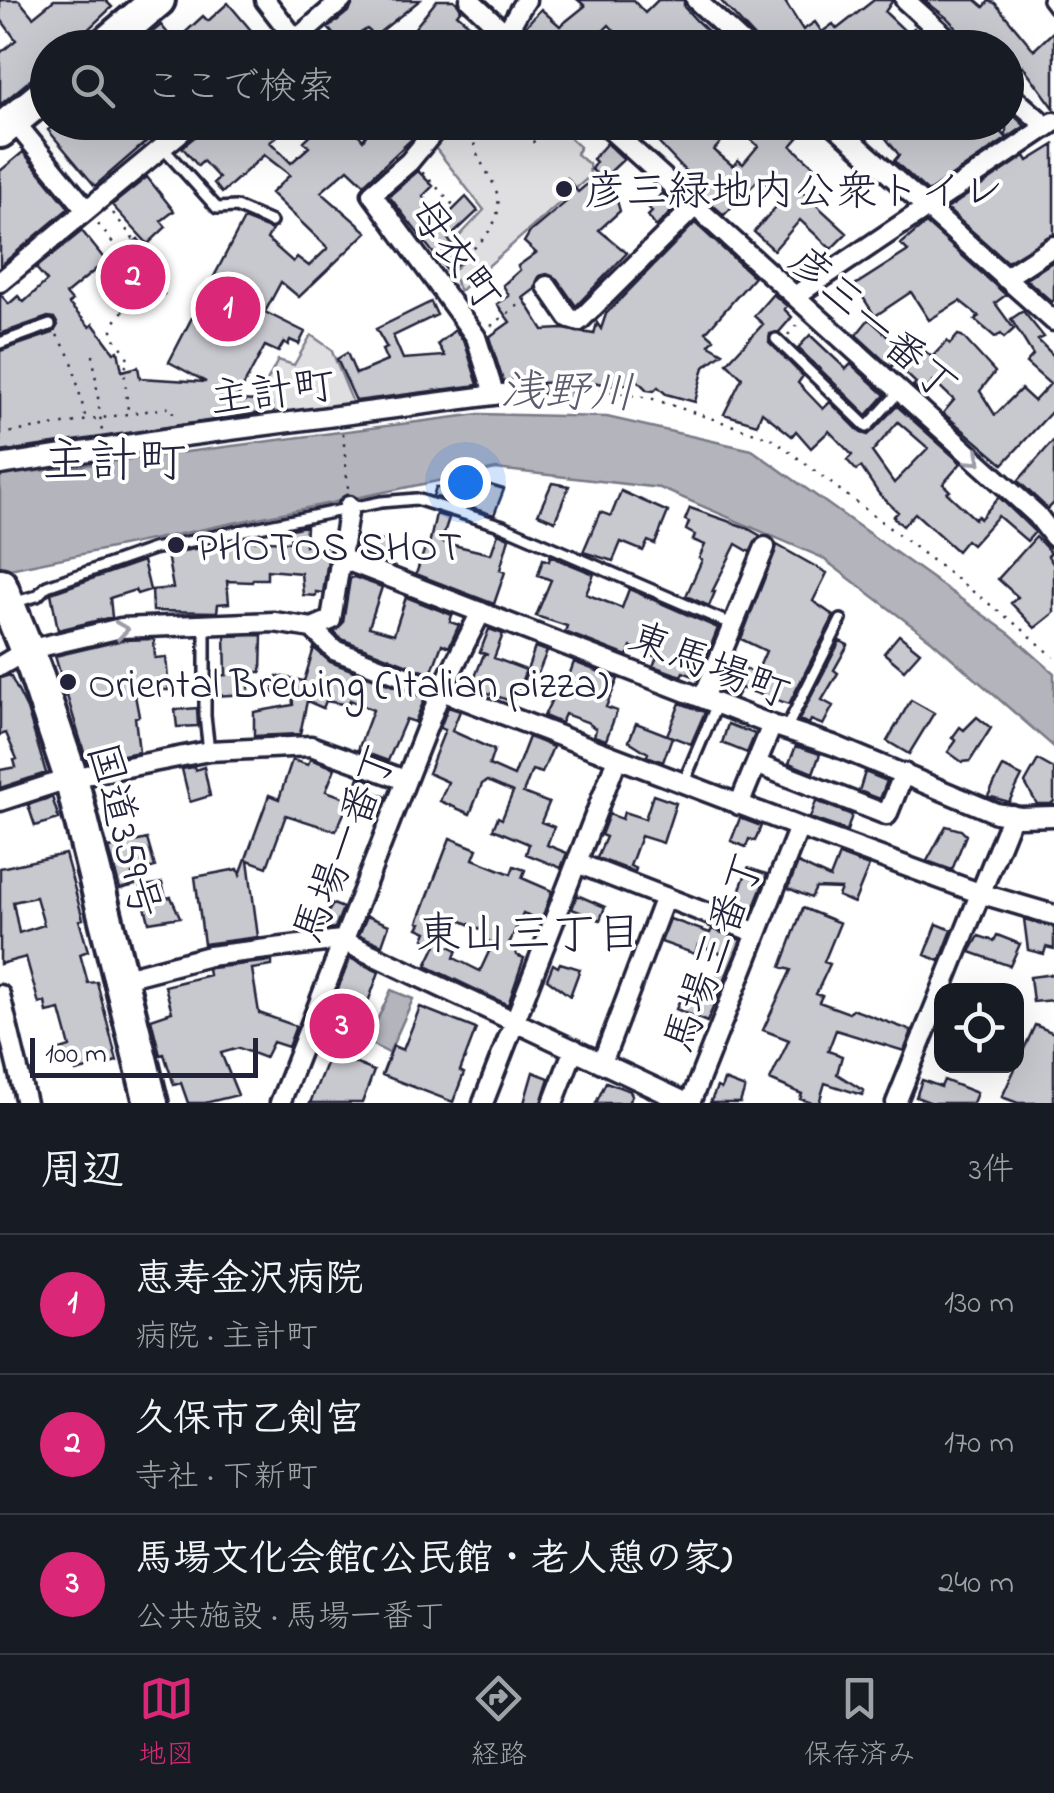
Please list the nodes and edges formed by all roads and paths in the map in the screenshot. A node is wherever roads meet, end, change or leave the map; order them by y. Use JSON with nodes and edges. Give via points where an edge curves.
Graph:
{"nodes":[{"id":1,"x":158,"y":0,"type":"edge"},
{"id":2,"x":265,"y":0,"type":"edge"},
{"id":3,"x":342,"y":0,"type":"edge"},
{"id":4,"x":470,"y":0,"type":"edge"},
{"id":5,"x":526,"y":0,"type":"edge"},
{"id":6,"x":696,"y":0,"type":"edge"},
{"id":7,"x":905,"y":0,"type":"edge"},
{"id":8,"x":1048,"y":0,"type":"edge"},
{"id":9,"x":1054,"y":8,"type":"edge"},
{"id":10,"x":122,"y":30,"type":"edge"},
{"id":11,"x":283,"y":30,"type":"edge"},
{"id":12,"x":307,"y":30,"type":"edge"},
{"id":13,"x":497,"y":30,"type":"edge"},
{"id":14,"x":510,"y":30,"type":"edge"},
{"id":15,"x":728,"y":30,"type":"edge"},
{"id":16,"x":938,"y":30,"type":"edge"},
{"id":17,"x":1024,"y":105,"type":"edge"},
{"id":18,"x":30,"y":107,"type":"edge"},
{"id":19,"x":1050,"y":125,"type":"edge"},
{"id":20,"x":7,"y":126,"type":"edge"},
{"id":21,"x":172,"y":140,"type":"edge"},
{"id":22,"x":427,"y":140,"type":"edge"},
{"id":23,"x":475,"y":140,"type":"edge"},
{"id":24,"x":621,"y":140,"type":"edge"},
{"id":25,"x":850,"y":140,"type":"edge"},
{"id":26,"x":163,"y":148,"type":"junction"},
{"id":27,"x":411,"y":160,"type":"junction"},
{"id":28,"x":93,"y":204,"type":"junction"},
{"id":29,"x":694,"y":207,"type":"junction"},
{"id":30,"x":924,"y":208,"type":"junction"},
{"id":31,"x":271,"y":222,"type":"dead end"},
{"id":32,"x":410,"y":246,"type":"junction"},
{"id":33,"x":1054,"y":246,"type":"edge"},
{"id":34,"x":119,"y":250,"type":"junction"},
{"id":35,"x":1005,"y":278,"type":"junction"},
{"id":36,"x":0,"y":282,"type":"edge"},
{"id":37,"x":436,"y":282,"type":"junction"},
{"id":38,"x":547,"y":286,"type":"joint"},
{"id":39,"x":794,"y":296,"type":"junction"},
{"id":40,"x":810,"y":310,"type":"junction"},
{"id":41,"x":1054,"y":321,"type":"edge"},
{"id":42,"x":50,"y":325,"type":"joint"},
{"id":43,"x":476,"y":338,"type":"junction"},
{"id":44,"x":778,"y":342,"type":"joint"},
{"id":45,"x":0,"y":344,"type":"edge"},
{"id":46,"x":93,"y":355,"type":"dead end"},
{"id":47,"x":532,"y":390,"type":"joint"},
{"id":48,"x":900,"y":391,"type":"junction"},
{"id":49,"x":494,"y":393,"type":"junction"},
{"id":50,"x":128,"y":411,"type":"junction"},
{"id":51,"x":103,"y":416,"type":"junction"},
{"id":52,"x":85,"y":418,"type":"junction"},
{"id":53,"x":0,"y":434,"type":"edge"},
{"id":54,"x":344,"y":436,"type":"dead end"},
{"id":55,"x":177,"y":437,"type":"junction"},
{"id":56,"x":0,"y":466,"type":"edge"},
{"id":57,"x":350,"y":507,"type":"junction"},
{"id":58,"x":1054,"y":537,"type":"edge"},
{"id":59,"x":765,"y":547,"type":"dead end"},
{"id":60,"x":343,"y":559,"type":"junction"},
{"id":61,"x":3,"y":597,"type":"edge"},
{"id":62,"x":481,"y":612,"type":"junction"},
{"id":63,"x":841,"y":620,"type":"dead end"},
{"id":64,"x":204,"y":624,"type":"junction"},
{"id":65,"x":733,"y":625,"type":"junction"},
{"id":66,"x":312,"y":628,"type":"junction"},
{"id":67,"x":1054,"y":657,"type":"edge"},
{"id":68,"x":14,"y":658,"type":"edge"},
{"id":69,"x":441,"y":691,"type":"junction"},
{"id":70,"x":710,"y":701,"type":"junction"},
{"id":71,"x":778,"y":727,"type":"junction"},
{"id":72,"x":210,"y":751,"type":"junction"},
{"id":73,"x":618,"y":759,"type":"junction"},
{"id":74,"x":756,"y":764,"type":"junction"},
{"id":75,"x":904,"y":773,"type":"junction"},
{"id":76,"x":70,"y":778,"type":"junction"},
{"id":77,"x":405,"y":780,"type":"junction"},
{"id":78,"x":683,"y":784,"type":"junction"},
{"id":79,"x":0,"y":801,"type":"edge"},
{"id":80,"x":739,"y":805,"type":"junction"},
{"id":81,"x":1012,"y":815,"type":"junction"},
{"id":82,"x":1054,"y":816,"type":"edge"},
{"id":83,"x":799,"y":827,"type":"junction"},
{"id":84,"x":577,"y":862,"type":"junction"},
{"id":85,"x":980,"y":893,"type":"junction"},
{"id":86,"x":665,"y":897,"type":"junction"},
{"id":87,"x":1054,"y":915,"type":"edge"},
{"id":88,"x":756,"y":933,"type":"junction"},
{"id":89,"x":341,"y":940,"type":"junction"},
{"id":90,"x":121,"y":979,"type":"junction"},
{"id":91,"x":0,"y":995,"type":"edge"},
{"id":92,"x":514,"y":1022,"type":"junction"},
{"id":93,"x":574,"y":1049,"type":"junction"},
{"id":94,"x":602,"y":1063,"type":"junction"},
{"id":95,"x":26,"y":1103,"type":"edge"},
{"id":96,"x":151,"y":1103,"type":"edge"},
{"id":97,"x":280,"y":1103,"type":"edge"},
{"id":98,"x":484,"y":1103,"type":"edge"},
{"id":99,"x":553,"y":1103,"type":"edge"},
{"id":100,"x":688,"y":1103,"type":"edge"},
{"id":101,"x":896,"y":1103,"type":"edge"}],
"edges":[{"from":1,"to":10,"type":"highway"},
{"from":2,"to":11,"type":"street"},
{"from":3,"to":12,"type":"street"},
{"from":4,"to":13,"type":"street"},
{"from":5,"to":14,"type":"street"},
{"from":6,"to":15,"type":"street"},
{"from":7,"to":16,"type":"street"},
{"from":8,"to":9,"type":"lane"},
{"from":17,"to":19,"type":"street"},
{"from":18,"to":20,"type":"highway"},
{"from":19,"to":30,"type":"street"},
{"from":20,"to":28,"type":"street"},
{"from":21,"to":26,"type":"street"},
{"from":22,"to":27,"type":"street","name":"母衣町"},
{"from":23,"to":37,"type":"path","via":[[498,195],[496,222]]},
{"from":24,"to":29,"type":"street","name":"彦三一番丁"},
{"from":25,"to":30,"type":"street"},
{"from":26,"to":28,"type":"street"},
{"from":26,"to":31,"type":"lane","via":[[217,208],[236,206]]},
{"from":27,"to":32,"type":"street","name":"母衣町","via":[[372,194]]},
{"from":27,"to":32,"type":"path","via":[[452,203]]},
{"from":28,"to":34,"type":"path"},
{"from":28,"to":34,"type":"path","via":[[134,238]]},
{"from":28,"to":36,"type":"street"},
{"from":29,"to":38,"type":"street","via":[[579,321],[569,318]]},
{"from":29,"to":39,"type":"street","name":"彦三一番丁"},
{"from":30,"to":35,"type":"street"},
{"from":30,"to":39,"type":"street"},
{"from":32,"to":37,"type":"street","name":"母衣町"},
{"from":33,"to":35,"type":"street"},
{"from":34,"to":50,"type":"path","via":[[106,275],[129,304],[112,332],[129,361]]},
{"from":35,"to":41,"type":"street"},
{"from":37,"to":43,"type":"street","name":"母衣町"},
{"from":38,"to":43,"type":"path"},
{"from":39,"to":40,"type":"street","name":"彦三一番丁"},
{"from":40,"to":44,"type":"path"},
{"from":40,"to":48,"type":"street","name":"彦三一番丁"},
{"from":42,"to":45,"type":"lane"},
{"from":42,"to":52,"type":"path","via":[[71,357]]},
{"from":43,"to":49,"type":"street","name":"母衣町"},
{"from":44,"to":48,"type":"lane","via":[[867,427]]},
{"from":46,"to":51,"type":"path"},
{"from":47,"to":49,"type":"street","name":"主計町"},
{"from":47,"to":67,"type":"path","via":[[570,386],[650,398],[773,439]]},
{"from":48,"to":58,"type":"street","name":"彦三一番丁","one_way":true},
{"from":49,"to":55,"type":"street","name":"主計町"},
{"from":50,"to":51,"type":"path"},
{"from":50,"to":55,"type":"path","via":[[172,407]]},
{"from":51,"to":52,"type":"path"},
{"from":52,"to":53,"type":"path"},
{"from":54,"to":57,"type":"path"},
{"from":55,"to":56,"type":"street","name":"主計町"},
{"from":57,"to":60,"type":"street"},
{"from":57,"to":61,"type":"lane","via":[[153,548],[46,586],[37,596]]},
{"from":57,"to":65,"type":"lane","via":[[416,499],[503,526]]},
{"from":59,"to":65,"type":"street"},
{"from":60,"to":62,"type":"street","name":"東馬場町"},
{"from":60,"to":66,"type":"street","via":[[331,620]]},
{"from":61,"to":68,"type":"highway","name":"国道359号"},
{"from":62,"to":69,"type":"street","name":"馬場一番丁"},
{"from":62,"to":70,"type":"street","name":"東馬場町"},
{"from":63,"to":71,"type":"lane"},
{"from":64,"to":66,"type":"street"},
{"from":68,"to":64,"type":"street","one_way":true,"via":[[120,628]]},
{"from":64,"to":72,"type":"lane"},
{"from":65,"to":70,"type":"street"},
{"from":66,"to":69,"type":"street","via":[[334,650]]},
{"from":68,"to":76,"type":"highway","name":"国道359号"},
{"from":69,"to":73,"type":"street"},
{"from":69,"to":77,"type":"street","name":"馬場一番丁"},
{"from":70,"to":71,"type":"street","name":"東馬場町"},
{"from":70,"to":78,"type":"lane"},
{"from":71,"to":74,"type":"street"},
{"from":71,"to":75,"type":"street","name":"東馬場町"},
{"from":72,"to":76,"type":"street"},
{"from":72,"to":77,"type":"street","via":[[311,746]]},
{"from":73,"to":78,"type":"street"},
{"from":73,"to":84,"type":"street"},
{"from":74,"to":75,"type":"street","via":[[887,815]]},
{"from":74,"to":80,"type":"street"},
{"from":75,"to":81,"type":"street","name":"東馬場町"},
{"from":76,"to":79,"type":"street"},
{"from":76,"to":90,"type":"highway","name":"国道359号"},
{"from":77,"to":89,"type":"street","name":"馬場一番丁"},
{"from":78,"to":80,"type":"street"},
{"from":80,"to":83,"type":"street"},
{"from":81,"to":82,"type":"street","name":"東馬場町"},
{"from":81,"to":85,"type":"street"},
{"from":83,"to":85,"type":"street"},
{"from":83,"to":88,"type":"street","name":"馬場三番丁"},
{"from":84,"to":86,"type":"street"},
{"from":84,"to":92,"type":"street"},
{"from":85,"to":87,"type":"street"},
{"from":85,"to":101,"type":"street"},
{"from":86,"to":88,"type":"street"},
{"from":86,"to":94,"type":"street"},
{"from":88,"to":100,"type":"street","name":"馬場三番丁"},
{"from":89,"to":90,"type":"street","via":[[209,956]]},
{"from":89,"to":92,"type":"street"},
{"from":89,"to":97,"type":"street","name":"馬場一番丁"},
{"from":90,"to":96,"type":"highway","name":"国道359号"},
{"from":91,"to":95,"type":"street"},
{"from":92,"to":93,"type":"street"},
{"from":92,"to":98,"type":"street"},
{"from":93,"to":94,"type":"street"},
{"from":93,"to":99,"type":"street"},
{"from":94,"to":100,"type":"street"}]}
